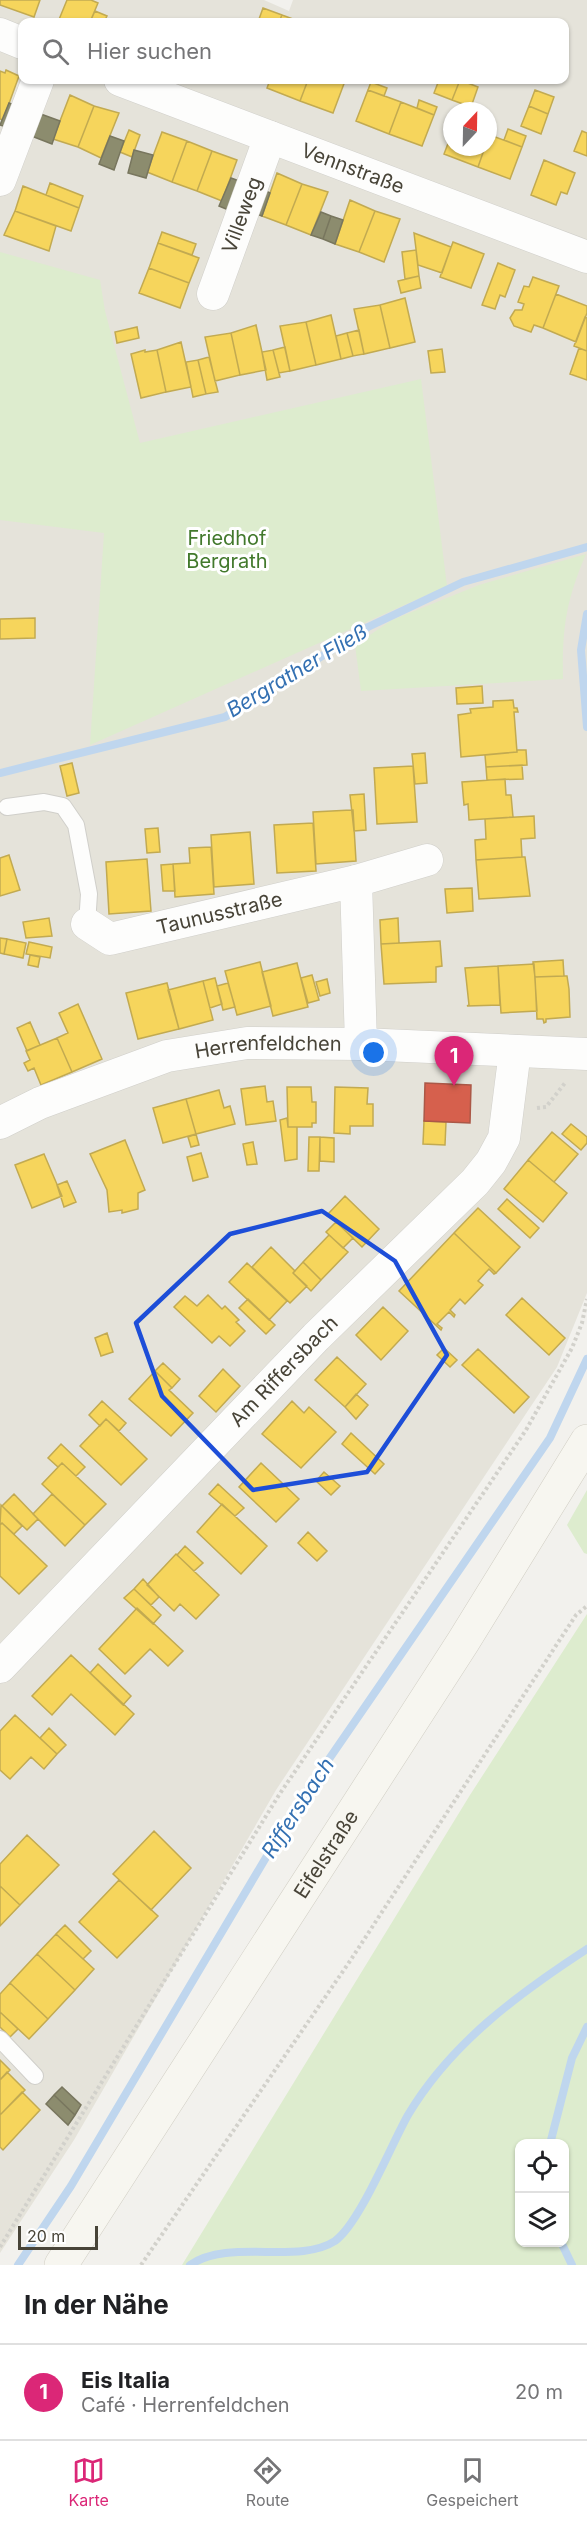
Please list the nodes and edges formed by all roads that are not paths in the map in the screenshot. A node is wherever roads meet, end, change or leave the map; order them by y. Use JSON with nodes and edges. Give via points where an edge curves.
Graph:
{"nodes":[{"id":1,"x":0,"y":34,"type":"edge"},
{"id":2,"x":18,"y":41,"type":"edge"},
{"id":3,"x":36,"y":84,"type":"edge"},
{"id":4,"x":131,"y":84,"type":"edge"},
{"id":5,"x":270,"y":136,"type":"junction"},
{"id":6,"x":0,"y":180,"type":"edge"},
{"id":7,"x":587,"y":257,"type":"edge"},
{"id":8,"x":213,"y":294,"type":"dead end"},
{"id":9,"x":7,"y":807,"type":"dead end"},
{"id":10,"x":427,"y":860,"type":"dead end"},
{"id":11,"x":356,"y":881,"type":"junction"},
{"id":12,"x":87,"y":924,"type":"joint"},
{"id":13,"x":361,"y":1044,"type":"junction"},
{"id":14,"x":515,"y":1051,"type":"junction"},
{"id":15,"x":587,"y":1054,"type":"edge"},
{"id":16,"x":0,"y":1123,"type":"edge"},
{"id":17,"x":587,"y":1442,"type":"edge"},
{"id":18,"x":0,"y":1667,"type":"edge"},
{"id":19,"x":0,"y":2039,"type":"edge"},
{"id":20,"x":35,"y":2076,"type":"dead end"},
{"id":21,"x":61,"y":2265,"type":"edge"}],
"edges":[{"from":1,"to":2,"type":"street"},
{"from":3,"to":6,"type":"street"},
{"from":4,"to":5,"type":"street","name":"Vennstraße"},
{"from":5,"to":7,"type":"street","name":"Vennstraße"},
{"from":5,"to":8,"type":"street","name":"Villeweg"},
{"from":9,"to":12,"type":"lane","via":[[44,802],[63,806],[76,825],[89,894]]},
{"from":10,"to":11,"type":"street","name":"Taunusstraße"},
{"from":11,"to":12,"type":"street","name":"Taunusstraße","via":[[110,939]]},
{"from":11,"to":13,"type":"street"},
{"from":13,"to":14,"type":"street","name":"Herrenfeldchen"},
{"from":13,"to":16,"type":"street","name":"Herrenfeldchen","via":[[247,1043],[167,1056],[40,1103]]},
{"from":14,"to":15,"type":"street","name":"Herrenfeldchen"},
{"from":14,"to":18,"type":"street","name":"Am Riffersbach","via":[[504,1138],[475,1182],[316,1336]]},
{"from":17,"to":21,"type":"main road","name":"Eifelstraße","via":[[463,1642]]},
{"from":19,"to":20,"type":"lane"}]}
